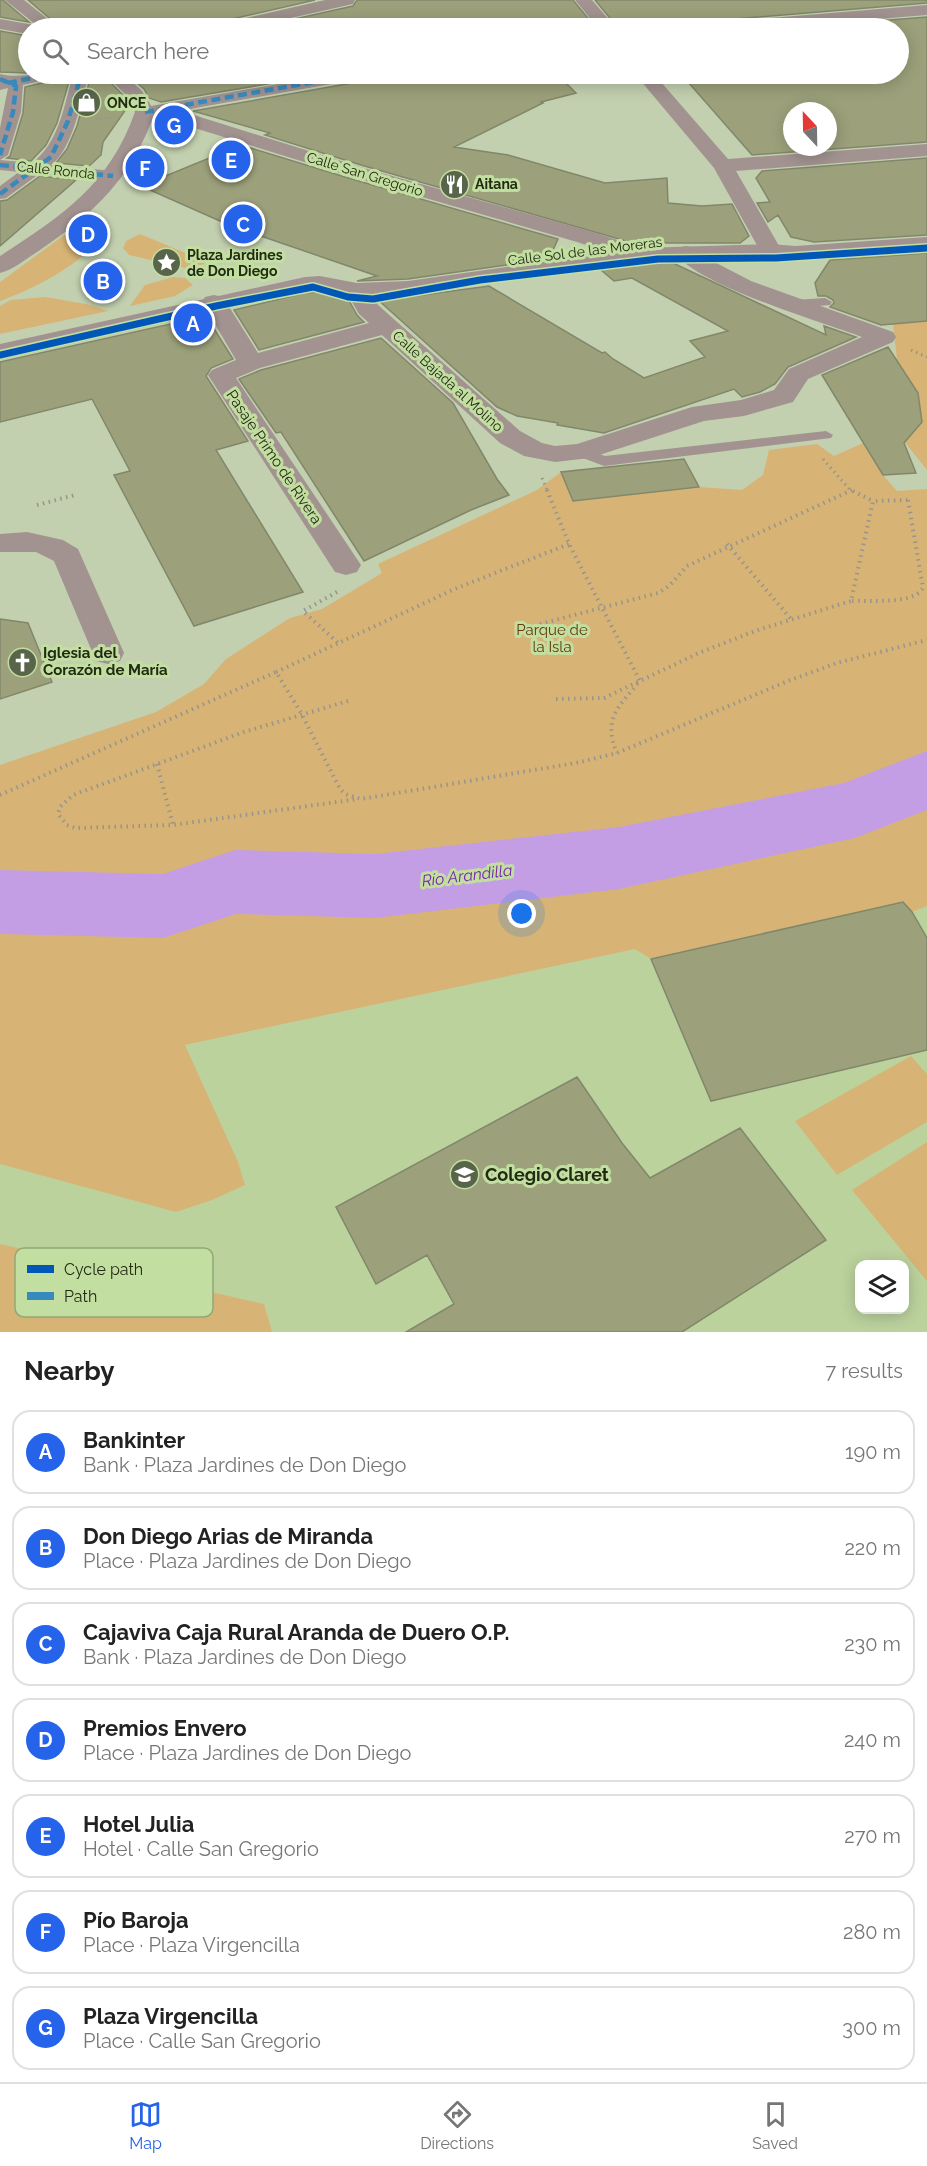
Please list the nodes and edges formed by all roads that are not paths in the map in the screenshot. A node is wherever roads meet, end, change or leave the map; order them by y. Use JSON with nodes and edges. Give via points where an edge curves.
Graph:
{"nodes":[{"id":1,"x":13,"y":0,"type":"edge"},
{"id":2,"x":347,"y":0,"type":"edge"},
{"id":3,"x":583,"y":0,"type":"edge"},
{"id":4,"x":905,"y":0,"type":"edge"},
{"id":5,"x":924,"y":10,"type":"edge"},
{"id":6,"x":37,"y":18,"type":"edge"},
{"id":7,"x":269,"y":18,"type":"edge"},
{"id":8,"x":598,"y":18,"type":"edge"},
{"id":9,"x":829,"y":18,"type":"edge"},
{"id":10,"x":0,"y":24,"type":"edge"},
{"id":11,"x":18,"y":27,"type":"edge"},
{"id":12,"x":4,"y":82,"type":"edge"},
{"id":13,"x":78,"y":84,"type":"edge"},
{"id":14,"x":126,"y":84,"type":"edge"},
{"id":15,"x":303,"y":84,"type":"edge"},
{"id":16,"x":653,"y":84,"type":"edge"},
{"id":17,"x":145,"y":112,"type":"junction"},
{"id":18,"x":927,"y":150,"type":"edge"},
{"id":19,"x":0,"y":155,"type":"edge"},
{"id":20,"x":0,"y":165,"type":"edge"},
{"id":21,"x":723,"y":166,"type":"junction"},
{"id":22,"x":39,"y":168,"type":"junction"},
{"id":23,"x":113,"y":176,"type":"junction"},
{"id":24,"x":2,"y":190,"type":"edge"},
{"id":25,"x":585,"y":237,"type":"junction"},
{"id":26,"x":927,"y":244,"type":"edge"},
{"id":27,"x":771,"y":251,"type":"junction"},
{"id":28,"x":718,"y":252,"type":"junction"},
{"id":29,"x":686,"y":253,"type":"junction"},
{"id":30,"x":795,"y":253,"type":"junction"},
{"id":31,"x":640,"y":255,"type":"junction"},
{"id":32,"x":587,"y":263,"type":"junction"},
{"id":33,"x":0,"y":267,"type":"edge"},
{"id":34,"x":357,"y":290,"type":"junction"},
{"id":35,"x":763,"y":290,"type":"junction"},
{"id":36,"x":214,"y":302,"type":"junction"},
{"id":37,"x":825,"y":302,"type":"dead end"},
{"id":38,"x":794,"y":304,"type":"junction"},
{"id":39,"x":387,"y":326,"type":"junction"},
{"id":40,"x":0,"y":352,"type":"edge"},
{"id":41,"x":251,"y":363,"type":"junction"},
{"id":42,"x":826,"y":435,"type":"dead end"},
{"id":43,"x":580,"y":452,"type":"junction"},
{"id":44,"x":0,"y":543,"type":"edge"},
{"id":45,"x":344,"y":577,"type":"road end"},
{"id":46,"x":108,"y":653,"type":"dead end"}],
"edges":[{"from":1,"to":6,"type":"street"},
{"from":2,"to":7,"type":"main road"},
{"from":3,"to":8,"type":"street"},
{"from":4,"to":5,"type":"street"},
{"from":5,"to":9,"type":"street"},
{"from":10,"to":11,"type":"street"},
{"from":12,"to":19,"type":"street","name":"Calle Ronda","via":[[16,86]]},
{"from":13,"to":22,"type":"street","via":[[68,121],[51,157]]},
{"from":14,"to":17,"type":"street","via":[[140,99]]},
{"from":15,"to":17,"type":"street"},
{"from":16,"to":21,"type":"street"},
{"from":17,"to":23,"type":"street","via":[[133,144]]},
{"from":17,"to":25,"type":"street","name":"Calle San Gregorio","via":[[174,115]]},
{"from":18,"to":21,"type":"street"},
{"from":20,"to":22,"type":"street","name":"Calle Ronda"},
{"from":21,"to":27,"type":"street"},
{"from":22,"to":23,"type":"street","name":"Calle Ronda"},
{"from":22,"to":24,"type":"street"},
{"from":23,"to":33,"type":"street","via":[[69,221]]},
{"from":25,"to":31,"type":"street","name":"Calle San Gregorio"},
{"from":25,"to":32,"type":"street","via":[[591,252]]},
{"from":26,"to":30,"type":"street","name":"Calle Sol de las Moreras"},
{"from":27,"to":28,"type":"street","name":"Calle Sol de las Moreras"},
{"from":27,"to":30,"type":"street","name":"Calle Sol de las Moreras"},
{"from":28,"to":29,"type":"street","name":"Calle Sol de las Moreras"},
{"from":28,"to":35,"type":"street"},
{"from":29,"to":31,"type":"street","name":"Calle Sol de las Moreras"},
{"from":29,"to":35,"type":"street","via":[[743,286]]},
{"from":30,"to":35,"type":"street","via":[[772,261],[759,276]]},
{"from":31,"to":32,"type":"street","name":"Calle Sol de las Moreras"},
{"from":32,"to":34,"type":"street","name":"Calle Sol de las Moreras","via":[[408,288]]},
{"from":34,"to":36,"type":"street","name":"Calle Sol de las Moreras","via":[[320,283]]},
{"from":34,"to":39,"type":"street","name":"Calle Bajada al Molino","via":[[363,303]]},
{"from":35,"to":38,"type":"street"},
{"from":36,"to":40,"type":"street"},
{"from":36,"to":41,"type":"street"},
{"from":37,"to":38,"type":"lane"},
{"from":38,"to":43,"type":"street","name":"Calle Bajada al Molino","via":[[884,337],[798,374],[784,396],[744,408],[701,413]]},
{"from":39,"to":41,"type":"street","name":"Pasaje Primo de Rivera"},
{"from":39,"to":43,"type":"street","name":"Calle Bajada al Molino","via":[[510,437],[534,450],[555,454]]},
{"from":41,"to":45,"type":"street","name":"Pasaje Primo de Rivera","via":[[224,372],[222,379]]},
{"from":42,"to":43,"type":"lane","via":[[604,461]]},
{"from":44,"to":46,"type":"street","via":[[43,543],[68,556]]}]}
